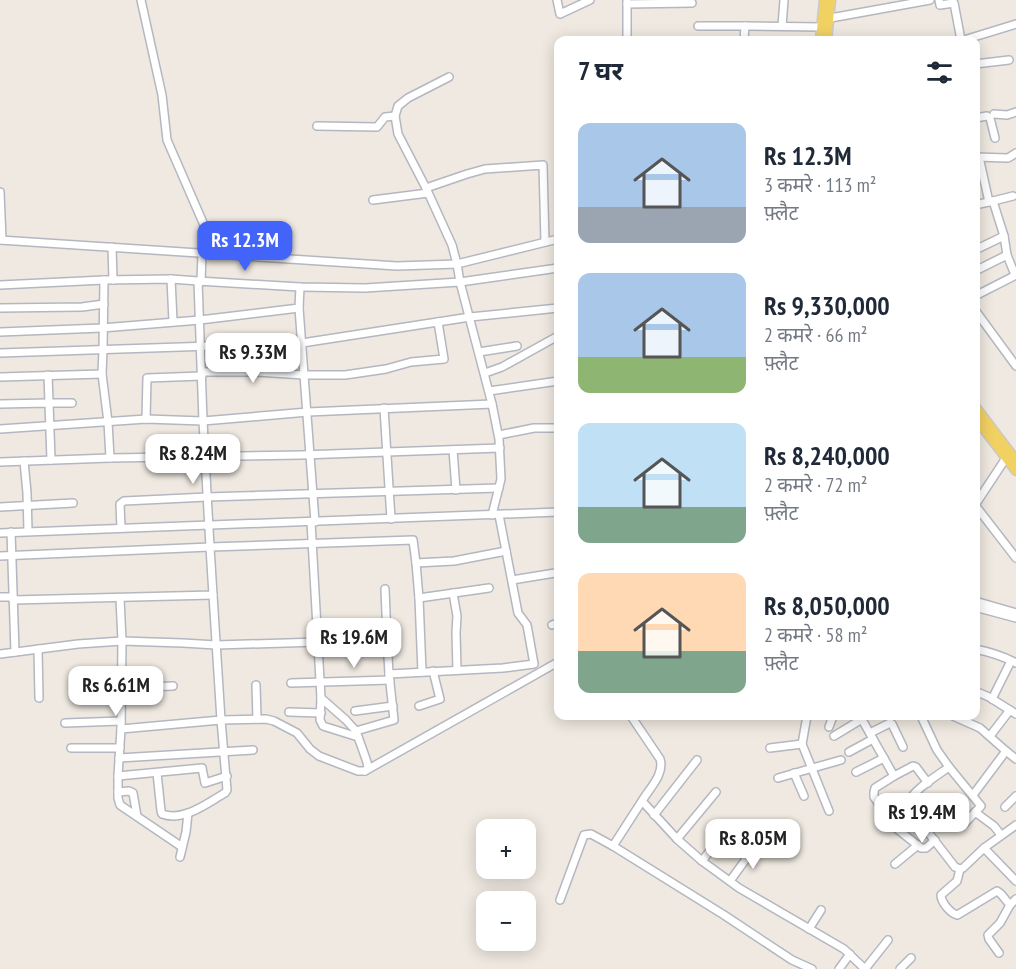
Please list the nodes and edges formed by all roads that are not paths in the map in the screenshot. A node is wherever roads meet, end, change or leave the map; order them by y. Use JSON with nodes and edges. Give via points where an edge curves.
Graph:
{"nodes":[{"id":1,"x":141,"y":0,"type":"edge"},
{"id":2,"x":557,"y":0,"type":"edge"},
{"id":3,"x":590,"y":0,"type":"edge"},
{"id":4,"x":784,"y":0,"type":"edge"},
{"id":5,"x":824,"y":0,"type":"edge"},
{"id":6,"x":831,"y":0,"type":"edge"},
{"id":7,"x":930,"y":0,"type":"edge"},
{"id":8,"x":939,"y":0,"type":"edge"},
{"id":9,"x":627,"y":2,"type":"edge"},
{"id":10,"x":692,"y":3,"type":"dead end"},
{"id":11,"x":824,"y":21,"type":"junction"},
{"id":12,"x":1016,"y":24,"type":"edge"},
{"id":13,"x":698,"y":26,"type":"dead end"},
{"id":14,"x":745,"y":26,"type":"junction"},
{"id":15,"x":782,"y":26,"type":"junction"},
{"id":16,"x":627,"y":36,"type":"edge"},
{"id":17,"x":744,"y":36,"type":"edge"},
{"id":18,"x":821,"y":36,"type":"edge"},
{"id":19,"x":826,"y":36,"type":"edge"},
{"id":20,"x":962,"y":36,"type":"edge"},
{"id":21,"x":976,"y":36,"type":"edge"},
{"id":22,"x":1009,"y":60,"type":"dead end"},
{"id":23,"x":980,"y":63,"type":"edge"},
{"id":24,"x":449,"y":76,"type":"dead end"},
{"id":25,"x":1016,"y":112,"type":"edge"},
{"id":26,"x":994,"y":114,"type":"dead end"},
{"id":27,"x":395,"y":116,"type":"junction"},
{"id":28,"x":980,"y":116,"type":"edge"},
{"id":29,"x":317,"y":126,"type":"dead end"},
{"id":30,"x":995,"y":138,"type":"dead end"},
{"id":31,"x":1016,"y":153,"type":"edge"},
{"id":32,"x":980,"y":157,"type":"edge"},
{"id":33,"x":1012,"y":158,"type":"edge"},
{"id":34,"x":980,"y":166,"type":"edge"},
{"id":35,"x":427,"y":190,"type":"junction"},
{"id":36,"x":0,"y":192,"type":"edge"},
{"id":37,"x":1013,"y":196,"type":"dead end"},
{"id":38,"x":373,"y":200,"type":"dead end"},
{"id":39,"x":991,"y":201,"type":"junction"},
{"id":40,"x":980,"y":204,"type":"edge"},
{"id":41,"x":1004,"y":236,"type":"junction"},
{"id":42,"x":1,"y":240,"type":"edge"},
{"id":43,"x":554,"y":240,"type":"edge"},
{"id":44,"x":545,"y":242,"type":"junction"},
{"id":45,"x":112,"y":247,"type":"junction"},
{"id":46,"x":980,"y":248,"type":"edge"},
{"id":47,"x":204,"y":253,"type":"junction"},
{"id":48,"x":1007,"y":255,"type":"junction"},
{"id":49,"x":457,"y":264,"type":"junction"},
{"id":50,"x":980,"y":268,"type":"edge"},
{"id":51,"x":554,"y":269,"type":"edge"},
{"id":52,"x":1015,"y":275,"type":"edge"},
{"id":53,"x":171,"y":279,"type":"junction"},
{"id":54,"x":104,"y":280,"type":"junction"},
{"id":55,"x":113,"y":280,"type":"junction"},
{"id":56,"x":200,"y":281,"type":"junction"},
{"id":57,"x":460,"y":282,"type":"junction"},
{"id":58,"x":0,"y":285,"type":"edge"},
{"id":59,"x":300,"y":287,"type":"junction"},
{"id":60,"x":980,"y":293,"type":"edge"},
{"id":61,"x":104,"y":304,"type":"junction"},
{"id":62,"x":0,"y":308,"type":"edge"},
{"id":63,"x":299,"y":308,"type":"junction"},
{"id":64,"x":554,"y":308,"type":"edge"},
{"id":65,"x":980,"y":316,"type":"edge"},
{"id":66,"x":470,"y":317,"type":"junction"},
{"id":67,"x":200,"y":320,"type":"junction"},
{"id":68,"x":173,"y":321,"type":"junction"},
{"id":69,"x":438,"y":322,"type":"junction"},
{"id":70,"x":102,"y":328,"type":"junction"},
{"id":71,"x":0,"y":332,"type":"edge"},
{"id":72,"x":554,"y":338,"type":"edge"},
{"id":73,"x":302,"y":343,"type":"junction"},
{"id":74,"x":201,"y":345,"type":"junction"},
{"id":75,"x":517,"y":346,"type":"dead end"},
{"id":76,"x":103,"y":350,"type":"junction"},
{"id":77,"x":479,"y":352,"type":"junction"},
{"id":78,"x":0,"y":353,"type":"edge"},
{"id":79,"x":1015,"y":362,"type":"edge"},
{"id":80,"x":485,"y":373,"type":"junction"},
{"id":81,"x":102,"y":374,"type":"junction"},
{"id":82,"x":202,"y":374,"type":"junction"},
{"id":83,"x":48,"y":375,"type":"junction"},
{"id":84,"x":304,"y":375,"type":"junction"},
{"id":85,"x":0,"y":377,"type":"edge"},
{"id":86,"x":554,"y":381,"type":"edge"},
{"id":87,"x":489,"y":391,"type":"junction"},
{"id":88,"x":49,"y":403,"type":"junction"},
{"id":89,"x":72,"y":403,"type":"dead end"},
{"id":90,"x":0,"y":404,"type":"edge"},
{"id":91,"x":492,"y":404,"type":"junction"},
{"id":92,"x":384,"y":408,"type":"junction"},
{"id":93,"x":308,"y":412,"type":"junction"},
{"id":94,"x":146,"y":419,"type":"junction"},
{"id":95,"x":203,"y":421,"type":"junction"},
{"id":96,"x":108,"y":422,"type":"junction"},
{"id":97,"x":980,"y":422,"type":"edge"},
{"id":98,"x":980,"y":423,"type":"edge"},
{"id":99,"x":50,"y":426,"type":"junction"},
{"id":100,"x":554,"y":428,"type":"edge"},
{"id":101,"x":0,"y":429,"type":"edge"},
{"id":102,"x":499,"y":435,"type":"junction"},
{"id":103,"x":500,"y":448,"type":"junction"},
{"id":104,"x":453,"y":450,"type":"junction"},
{"id":105,"x":387,"y":452,"type":"junction"},
{"id":106,"x":310,"y":455,"type":"junction"},
{"id":107,"x":206,"y":456,"type":"junction"},
{"id":108,"x":110,"y":458,"type":"junction"},
{"id":109,"x":1006,"y":458,"type":"junction"},
{"id":110,"x":51,"y":460,"type":"junction"},
{"id":111,"x":1016,"y":460,"type":"edge"},
{"id":112,"x":24,"y":461,"type":"junction"},
{"id":113,"x":0,"y":462,"type":"edge"},
{"id":114,"x":1016,"y":471,"type":"edge"},
{"id":115,"x":499,"y":488,"type":"junction"},
{"id":116,"x":456,"y":490,"type":"junction"},
{"id":117,"x":389,"y":492,"type":"junction"},
{"id":118,"x":313,"y":494,"type":"junction"},
{"id":119,"x":207,"y":497,"type":"junction"},
{"id":120,"x":980,"y":497,"type":"edge"},
{"id":121,"x":73,"y":503,"type":"dead end"},
{"id":122,"x":27,"y":505,"type":"junction"},
{"id":123,"x":0,"y":507,"type":"edge"},
{"id":124,"x":980,"y":511,"type":"edge"},
{"id":125,"x":554,"y":512,"type":"edge"},
{"id":126,"x":495,"y":515,"type":"junction"},
{"id":127,"x":391,"y":519,"type":"junction"},
{"id":128,"x":313,"y":522,"type":"junction"},
{"id":129,"x":209,"y":526,"type":"junction"},
{"id":130,"x":121,"y":528,"type":"junction"},
{"id":131,"x":28,"y":531,"type":"junction"},
{"id":132,"x":11,"y":532,"type":"junction"},
{"id":133,"x":0,"y":533,"type":"edge"},
{"id":134,"x":312,"y":543,"type":"junction"},
{"id":135,"x":210,"y":547,"type":"junction"},
{"id":136,"x":506,"y":551,"type":"junction"},
{"id":137,"x":0,"y":556,"type":"edge"},
{"id":138,"x":12,"y":556,"type":"junction"},
{"id":139,"x":1016,"y":558,"type":"edge"},
{"id":140,"x":416,"y":563,"type":"junction"},
{"id":141,"x":554,"y":573,"type":"edge"},
{"id":142,"x":512,"y":580,"type":"junction"},
{"id":143,"x":489,"y":588,"type":"dead end"},
{"id":144,"x":385,"y":589,"type":"dead end"},
{"id":145,"x":453,"y":593,"type":"junction"},
{"id":146,"x":213,"y":595,"type":"junction"},
{"id":147,"x":0,"y":597,"type":"edge"},
{"id":148,"x":13,"y":598,"type":"junction"},
{"id":149,"x":120,"y":598,"type":"junction"},
{"id":150,"x":419,"y":598,"type":"junction"},
{"id":151,"x":980,"y":602,"type":"edge"},
{"id":152,"x":980,"y":608,"type":"edge"},
{"id":153,"x":1016,"y":613,"type":"edge"},
{"id":154,"x":1016,"y":618,"type":"edge"},
{"id":155,"x":387,"y":638,"type":"junction"},
{"id":156,"x":122,"y":641,"type":"junction"},
{"id":157,"x":318,"y":642,"type":"junction"},
{"id":158,"x":216,"y":645,"type":"junction"},
{"id":159,"x":38,"y":649,"type":"junction"},
{"id":160,"x":980,"y":650,"type":"edge"},
{"id":161,"x":15,"y":652,"type":"junction"},
{"id":162,"x":0,"y":654,"type":"edge"},
{"id":163,"x":1013,"y":662,"type":"edge"},
{"id":164,"x":554,"y":664,"type":"edge"},
{"id":165,"x":457,"y":670,"type":"junction"},
{"id":166,"x":433,"y":671,"type":"junction"},
{"id":167,"x":422,"y":672,"type":"junction"},
{"id":168,"x":390,"y":677,"type":"junction"},
{"id":169,"x":320,"y":682,"type":"junction"},
{"id":170,"x":291,"y":683,"type":"dead end"},
{"id":171,"x":256,"y":685,"type":"dead end"},
{"id":172,"x":173,"y":686,"type":"dead end"},
{"id":173,"x":121,"y":688,"type":"junction"},
{"id":174,"x":980,"y":693,"type":"edge"},
{"id":175,"x":39,"y":698,"type":"dead end"},
{"id":176,"x":321,"y":698,"type":"junction"},
{"id":177,"x":992,"y":699,"type":"junction"},
{"id":178,"x":393,"y":706,"type":"junction"},
{"id":179,"x":419,"y":706,"type":"dead end"},
{"id":180,"x":355,"y":711,"type":"dead end"},
{"id":181,"x":289,"y":712,"type":"dead end"},
{"id":182,"x":1013,"y":712,"type":"edge"},
{"id":183,"x":321,"y":713,"type":"junction"},
{"id":184,"x":257,"y":719,"type":"junction"},
{"id":185,"x":221,"y":720,"type":"junction"},
{"id":186,"x":634,"y":720,"type":"edge"},
{"id":187,"x":806,"y":720,"type":"edge"},
{"id":188,"x":832,"y":720,"type":"edge"},
{"id":189,"x":856,"y":720,"type":"edge"},
{"id":190,"x":863,"y":720,"type":"edge"},
{"id":191,"x":923,"y":720,"type":"edge"},
{"id":192,"x":962,"y":720,"type":"edge"},
{"id":193,"x":65,"y":723,"type":"dead end"},
{"id":194,"x":121,"y":725,"type":"junction"},
{"id":195,"x":829,"y":727,"type":"dead end"},
{"id":196,"x":357,"y":734,"type":"junction"},
{"id":197,"x":834,"y":735,"type":"dead end"},
{"id":198,"x":872,"y":736,"type":"junction"},
{"id":199,"x":990,"y":736,"type":"junction"},
{"id":200,"x":802,"y":744,"type":"junction"},
{"id":201,"x":903,"y":747,"type":"dead end"},
{"id":202,"x":71,"y":748,"type":"dead end"},
{"id":203,"x":120,"y":748,"type":"junction"},
{"id":204,"x":770,"y":748,"type":"dead end"},
{"id":205,"x":253,"y":750,"type":"dead end"},
{"id":206,"x":1006,"y":750,"type":"junction"},
{"id":207,"x":224,"y":752,"type":"junction"},
{"id":208,"x":849,"y":752,"type":"dead end"},
{"id":209,"x":119,"y":758,"type":"junction"},
{"id":210,"x":884,"y":758,"type":"junction"},
{"id":211,"x":1016,"y":759,"type":"edge"},
{"id":212,"x":697,"y":760,"type":"dead end"},
{"id":213,"x":841,"y":760,"type":"dead end"},
{"id":214,"x":949,"y":767,"type":"junction"},
{"id":215,"x":811,"y":769,"type":"junction"},
{"id":216,"x":365,"y":771,"type":"junction"},
{"id":217,"x":856,"y":772,"type":"dead end"},
{"id":218,"x":157,"y":773,"type":"junction"},
{"id":219,"x":794,"y":773,"type":"junction"},
{"id":220,"x":227,"y":776,"type":"junction"},
{"id":221,"x":894,"y":776,"type":"junction"},
{"id":222,"x":118,"y":777,"type":"junction"},
{"id":223,"x":778,"y":778,"type":"dead end"},
{"id":224,"x":928,"y":783,"type":"junction"},
{"id":225,"x":118,"y":792,"type":"junction"},
{"id":226,"x":716,"y":792,"type":"dead end"},
{"id":227,"x":973,"y":795,"type":"junction"},
{"id":228,"x":804,"y":796,"type":"dead end"},
{"id":229,"x":1016,"y":796,"type":"edge"},
{"id":230,"x":642,"y":801,"type":"junction"},
{"id":231,"x":1005,"y":807,"type":"dead end"},
{"id":232,"x":829,"y":811,"type":"dead end"},
{"id":233,"x":975,"y":812,"type":"junction"},
{"id":234,"x":188,"y":813,"type":"junction"},
{"id":235,"x":654,"y":815,"type":"junction"},
{"id":236,"x":136,"y":816,"type":"junction"},
{"id":237,"x":965,"y":823,"type":"dead end"},
{"id":238,"x":730,"y":825,"type":"dead end"},
{"id":239,"x":1016,"y":825,"type":"edge"},
{"id":240,"x":1001,"y":835,"type":"junction"},
{"id":241,"x":677,"y":839,"type":"junction"},
{"id":242,"x":935,"y":840,"type":"junction"},
{"id":243,"x":757,"y":844,"type":"dead end"},
{"id":244,"x":918,"y":845,"type":"junction"},
{"id":245,"x":613,"y":846,"type":"junction"},
{"id":246,"x":182,"y":847,"type":"junction"},
{"id":247,"x":984,"y":848,"type":"junction"},
{"id":248,"x":180,"y":857,"type":"dead end"},
{"id":249,"x":702,"y":861,"type":"junction"},
{"id":250,"x":895,"y":864,"type":"dead end"},
{"id":251,"x":960,"y":869,"type":"junction"},
{"id":252,"x":1014,"y":876,"type":"edge"},
{"id":253,"x":730,"y":881,"type":"junction"},
{"id":254,"x":560,"y":900,"type":"dead end"},
{"id":255,"x":1013,"y":902,"type":"edge"},
{"id":256,"x":821,"y":910,"type":"dead end"},
{"id":257,"x":809,"y":928,"type":"junction"},
{"id":258,"x":888,"y":940,"type":"dead end"},
{"id":259,"x":999,"y":953,"type":"dead end"},
{"id":260,"x":850,"y":954,"type":"junction"},
{"id":261,"x":911,"y":958,"type":"dead end"},
{"id":262,"x":812,"y":969,"type":"edge"},
{"id":263,"x":839,"y":969,"type":"edge"},
{"id":264,"x":900,"y":969,"type":"edge"}],
"edges":[{"from":1,"to":47,"type":"street","via":[[162,95],[167,140],[204,225]]},
{"from":2,"to":3,"type":"street","via":[[560,14]]},
{"from":4,"to":15,"type":"street"},
{"from":5,"to":11,"type":"main road"},
{"from":6,"to":11,"type":"main road"},
{"from":7,"to":11,"type":"street"},
{"from":8,"to":20,"type":"street","via":[[940,5],[954,3]]},
{"from":9,"to":10,"type":"street"},
{"from":9,"to":16,"type":"street"},
{"from":11,"to":15,"type":"street"},
{"from":11,"to":18,"type":"main road"},
{"from":11,"to":19,"type":"main road"},
{"from":12,"to":21,"type":"street"},
{"from":13,"to":14,"type":"street"},
{"from":14,"to":15,"type":"street"},
{"from":14,"to":17,"type":"street"},
{"from":22,"to":23,"type":"street"},
{"from":24,"to":27,"type":"street","via":[[408,98],[398,106]]},
{"from":25,"to":26,"type":"street"},
{"from":27,"to":29,"type":"street","via":[[385,117],[377,127]]},
{"from":27,"to":35,"type":"street","via":[[398,134]]},
{"from":28,"to":30,"type":"street","via":[[990,117]]},
{"from":31,"to":33,"type":"street"},
{"from":32,"to":33,"type":"street"},
{"from":34,"to":39,"type":"street"},
{"from":35,"to":38,"type":"street"},
{"from":35,"to":44,"type":"street","via":[[485,169],[543,165]]},
{"from":35,"to":49,"type":"street"},
{"from":36,"to":42,"type":"street"},
{"from":37,"to":39,"type":"street"},
{"from":39,"to":40,"type":"street"},
{"from":39,"to":41,"type":"street"},
{"from":41,"to":46,"type":"street"},
{"from":41,"to":48,"type":"street"},
{"from":42,"to":45,"type":"street"},
{"from":43,"to":44,"type":"street"},
{"from":44,"to":49,"type":"street"},
{"from":45,"to":47,"type":"street"},
{"from":45,"to":55,"type":"street"},
{"from":47,"to":49,"type":"street","via":[[397,266]]},
{"from":47,"to":56,"type":"street"},
{"from":48,"to":50,"type":"street"},
{"from":48,"to":52,"type":"street"},
{"from":49,"to":57,"type":"street"},
{"from":51,"to":57,"type":"street"},
{"from":52,"to":60,"type":"street"},
{"from":53,"to":55,"type":"street"},
{"from":53,"to":56,"type":"street"},
{"from":53,"to":68,"type":"street"},
{"from":54,"to":55,"type":"street"},
{"from":54,"to":58,"type":"street"},
{"from":54,"to":61,"type":"street"},
{"from":56,"to":59,"type":"street"},
{"from":56,"to":67,"type":"street"},
{"from":57,"to":59,"type":"street","via":[[365,288]]},
{"from":57,"to":66,"type":"street"},
{"from":59,"to":63,"type":"street"},
{"from":61,"to":62,"type":"street"},
{"from":61,"to":70,"type":"street"},
{"from":63,"to":67,"type":"street"},
{"from":63,"to":73,"type":"street"},
{"from":64,"to":66,"type":"street"},
{"from":65,"to":79,"type":"street"},
{"from":66,"to":69,"type":"street"},
{"from":66,"to":77,"type":"street"},
{"from":67,"to":68,"type":"street"},
{"from":67,"to":74,"type":"street"},
{"from":68,"to":70,"type":"street"},
{"from":69,"to":73,"type":"street"},
{"from":69,"to":84,"type":"street","via":[[444,359],[345,375]]},
{"from":70,"to":71,"type":"street"},
{"from":70,"to":76,"type":"street"},
{"from":72,"to":80,"type":"street"},
{"from":73,"to":74,"type":"street"},
{"from":73,"to":84,"type":"street"},
{"from":74,"to":76,"type":"street"},
{"from":74,"to":82,"type":"street"},
{"from":75,"to":77,"type":"street"},
{"from":76,"to":78,"type":"street"},
{"from":76,"to":81,"type":"street"},
{"from":77,"to":80,"type":"street"},
{"from":80,"to":87,"type":"street"},
{"from":81,"to":83,"type":"street"},
{"from":81,"to":96,"type":"street"},
{"from":82,"to":84,"type":"street"},
{"from":82,"to":94,"type":"street","via":[[147,378]]},
{"from":82,"to":95,"type":"street"},
{"from":83,"to":85,"type":"street"},
{"from":83,"to":88,"type":"street"},
{"from":84,"to":93,"type":"street"},
{"from":86,"to":87,"type":"street"},
{"from":87,"to":91,"type":"street"},
{"from":88,"to":89,"type":"street"},
{"from":88,"to":90,"type":"street"},
{"from":88,"to":99,"type":"street"},
{"from":91,"to":92,"type":"street"},
{"from":91,"to":102,"type":"street"},
{"from":92,"to":93,"type":"street"},
{"from":92,"to":105,"type":"street"},
{"from":93,"to":95,"type":"street"},
{"from":93,"to":106,"type":"street"},
{"from":94,"to":95,"type":"street"},
{"from":94,"to":96,"type":"street"},
{"from":95,"to":107,"type":"street"},
{"from":96,"to":99,"type":"street"},
{"from":96,"to":108,"type":"street"},
{"from":97,"to":111,"type":"main road"},
{"from":98,"to":109,"type":"main road"},
{"from":99,"to":101,"type":"street"},
{"from":99,"to":110,"type":"street"},
{"from":100,"to":102,"type":"street"},
{"from":102,"to":103,"type":"street"},
{"from":103,"to":104,"type":"street"},
{"from":103,"to":115,"type":"street"},
{"from":104,"to":105,"type":"street"},
{"from":104,"to":116,"type":"street"},
{"from":105,"to":106,"type":"street"},
{"from":105,"to":117,"type":"street"},
{"from":106,"to":107,"type":"street"},
{"from":106,"to":118,"type":"street"},
{"from":107,"to":108,"type":"street"},
{"from":107,"to":119,"type":"street"},
{"from":108,"to":110,"type":"street"},
{"from":109,"to":114,"type":"main road"},
{"from":109,"to":120,"type":"street"},
{"from":110,"to":112,"type":"street"},
{"from":112,"to":113,"type":"street"},
{"from":112,"to":122,"type":"street"},
{"from":115,"to":116,"type":"street"},
{"from":115,"to":126,"type":"street"},
{"from":116,"to":117,"type":"street"},
{"from":117,"to":118,"type":"street"},
{"from":117,"to":127,"type":"street"},
{"from":118,"to":119,"type":"street"},
{"from":118,"to":128,"type":"street"},
{"from":119,"to":129,"type":"street"},
{"from":119,"to":130,"type":"street","via":[[121,502]]},
{"from":121,"to":122,"type":"street"},
{"from":122,"to":123,"type":"street"},
{"from":122,"to":131,"type":"street"},
{"from":124,"to":139,"type":"street"},
{"from":125,"to":126,"type":"street"},
{"from":126,"to":127,"type":"street"},
{"from":126,"to":136,"type":"street"},
{"from":127,"to":128,"type":"street"},
{"from":128,"to":129,"type":"street"},
{"from":128,"to":134,"type":"street"},
{"from":129,"to":130,"type":"street"},
{"from":129,"to":135,"type":"street"},
{"from":130,"to":131,"type":"street"},
{"from":131,"to":132,"type":"street"},
{"from":132,"to":133,"type":"street"},
{"from":132,"to":138,"type":"street"},
{"from":134,"to":135,"type":"street"},
{"from":134,"to":140,"type":"street","via":[[413,540]]},
{"from":134,"to":157,"type":"street"},
{"from":135,"to":138,"type":"street"},
{"from":135,"to":146,"type":"street"},
{"from":136,"to":140,"type":"street","via":[[454,561]]},
{"from":136,"to":142,"type":"street"},
{"from":137,"to":138,"type":"street"},
{"from":138,"to":148,"type":"street"},
{"from":140,"to":150,"type":"street"},
{"from":141,"to":142,"type":"street"},
{"from":142,"to":165,"type":"street","via":[[518,613],[527,625],[534,664]]},
{"from":143,"to":145,"type":"street"},
{"from":144,"to":155,"type":"street"},
{"from":145,"to":150,"type":"street"},
{"from":145,"to":165,"type":"street"},
{"from":146,"to":149,"type":"street"},
{"from":146,"to":158,"type":"street"},
{"from":147,"to":148,"type":"street"},
{"from":148,"to":149,"type":"street"},
{"from":148,"to":161,"type":"street"},
{"from":149,"to":156,"type":"street"},
{"from":150,"to":167,"type":"street"},
{"from":151,"to":153,"type":"street"},
{"from":152,"to":154,"type":"street"},
{"from":155,"to":157,"type":"street"},
{"from":155,"to":168,"type":"street"},
{"from":156,"to":158,"type":"street"},
{"from":156,"to":159,"type":"street"},
{"from":156,"to":173,"type":"street"},
{"from":157,"to":158,"type":"street"},
{"from":157,"to":169,"type":"street"},
{"from":158,"to":185,"type":"street"},
{"from":159,"to":161,"type":"street"},
{"from":159,"to":175,"type":"street"},
{"from":160,"to":163,"type":"street"},
{"from":161,"to":162,"type":"street"},
{"from":163,"to":177,"type":"street"},
{"from":164,"to":216,"type":"street"},
{"from":165,"to":166,"type":"street"},
{"from":166,"to":167,"type":"street"},
{"from":166,"to":179,"type":"street","via":[[440,699]]},
{"from":167,"to":168,"type":"street"},
{"from":168,"to":169,"type":"street"},
{"from":168,"to":178,"type":"street"},
{"from":169,"to":170,"type":"street"},
{"from":169,"to":176,"type":"street"},
{"from":171,"to":184,"type":"street"},
{"from":172,"to":173,"type":"street"},
{"from":173,"to":194,"type":"street"},
{"from":174,"to":177,"type":"street"},
{"from":176,"to":183,"type":"street"},
{"from":176,"to":196,"type":"street"},
{"from":177,"to":182,"type":"street"},
{"from":178,"to":180,"type":"street"},
{"from":178,"to":196,"type":"street","via":[[394,720]]},
{"from":181,"to":183,"type":"street"},
{"from":182,"to":199,"type":"street"},
{"from":183,"to":196,"type":"street","via":[[323,726]]},
{"from":184,"to":185,"type":"street"},
{"from":184,"to":216,"type":"street","via":[[273,720],[297,733],[319,756]]},
{"from":185,"to":194,"type":"street"},
{"from":185,"to":207,"type":"street"},
{"from":186,"to":230,"type":"street","via":[[662,765]]},
{"from":187,"to":200,"type":"street"},
{"from":188,"to":195,"type":"street"},
{"from":189,"to":197,"type":"street"},
{"from":190,"to":198,"type":"street"},
{"from":191,"to":214,"type":"street"},
{"from":192,"to":199,"type":"street"},
{"from":193,"to":194,"type":"street"},
{"from":194,"to":203,"type":"street"},
{"from":196,"to":216,"type":"street","via":[[367,762]]},
{"from":198,"to":201,"type":"street","via":[[890,723]]},
{"from":198,"to":208,"type":"street"},
{"from":198,"to":210,"type":"street"},
{"from":199,"to":206,"type":"street"},
{"from":200,"to":204,"type":"street"},
{"from":200,"to":215,"type":"street"},
{"from":202,"to":203,"type":"street"},
{"from":203,"to":209,"type":"street"},
{"from":205,"to":207,"type":"street"},
{"from":206,"to":211,"type":"street"},
{"from":206,"to":227,"type":"street"},
{"from":207,"to":209,"type":"street"},
{"from":207,"to":220,"type":"street"},
{"from":209,"to":222,"type":"street"},
{"from":210,"to":217,"type":"street"},
{"from":210,"to":221,"type":"street"},
{"from":212,"to":235,"type":"street"},
{"from":213,"to":215,"type":"street"},
{"from":214,"to":224,"type":"street"},
{"from":214,"to":227,"type":"street"},
{"from":215,"to":219,"type":"street"},
{"from":215,"to":232,"type":"street"},
{"from":218,"to":220,"type":"street","via":[[202,768],[205,783]]},
{"from":218,"to":222,"type":"street"},
{"from":218,"to":234,"type":"street","via":[[162,814]]},
{"from":219,"to":223,"type":"street"},
{"from":219,"to":228,"type":"street"},
{"from":220,"to":234,"type":"street","via":[[225,793]]},
{"from":221,"to":224,"type":"street","via":[[913,765]]},
{"from":221,"to":244,"type":"street","via":[[875,788],[874,797],[896,828]]},
{"from":222,"to":225,"type":"street"},
{"from":224,"to":242,"type":"street","via":[[907,803]]},
{"from":225,"to":236,"type":"street","via":[[120,805]]},
{"from":225,"to":236,"type":"street","via":[[133,793]]},
{"from":226,"to":241,"type":"street"},
{"from":227,"to":233,"type":"street","via":[[981,806]]},
{"from":229,"to":231,"type":"street"},
{"from":230,"to":235,"type":"street"},
{"from":230,"to":245,"type":"street"},
{"from":233,"to":237,"type":"street"},
{"from":233,"to":240,"type":"street"},
{"from":234,"to":246,"type":"street"},
{"from":235,"to":241,"type":"street"},
{"from":236,"to":246,"type":"street"},
{"from":238,"to":249,"type":"street"},
{"from":239,"to":240,"type":"street"},
{"from":240,"to":247,"type":"street"},
{"from":241,"to":249,"type":"street"},
{"from":242,"to":244,"type":"street","via":[[924,849]]},
{"from":242,"to":251,"type":"street"},
{"from":243,"to":253,"type":"street"},
{"from":244,"to":250,"type":"street"},
{"from":245,"to":254,"type":"street","via":[[591,834],[584,835]]},
{"from":245,"to":262,"type":"street"},
{"from":246,"to":248,"type":"street"},
{"from":247,"to":251,"type":"street"},
{"from":247,"to":252,"type":"street"},
{"from":249,"to":253,"type":"street"},
{"from":251,"to":255,"type":"street","via":[[957,881],[941,895],[953,914],[997,891]]},
{"from":253,"to":257,"type":"street"},
{"from":255,"to":259,"type":"street","via":[[988,935]]},
{"from":256,"to":257,"type":"street"},
{"from":257,"to":260,"type":"street"},
{"from":258,"to":260,"type":"street","via":[[865,969]]},
{"from":260,"to":263,"type":"street"},
{"from":261,"to":264,"type":"street"}]}
